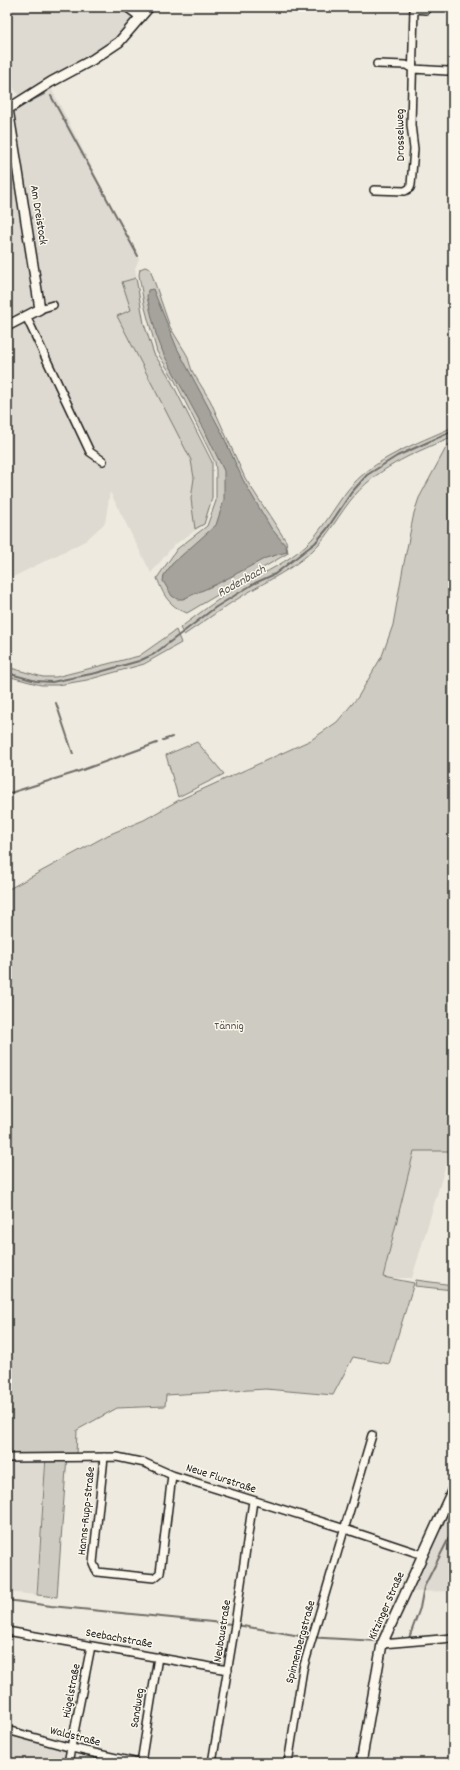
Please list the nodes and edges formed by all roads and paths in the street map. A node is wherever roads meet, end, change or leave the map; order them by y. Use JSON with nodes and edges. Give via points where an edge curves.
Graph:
{"nodes":[{"id":1,"x":126,"y":7,"type":"edge"},
{"id":2,"x":149,"y":7,"type":"edge"},
{"id":3,"x":428,"y":7,"type":"edge"},
{"id":4,"x":414,"y":8,"type":"edge"},
{"id":5,"x":141,"y":18,"type":"junction"},
{"id":6,"x":377,"y":64,"type":"dead end"},
{"id":7,"x":413,"y":69,"type":"junction"},
{"id":8,"x":453,"y":70,"type":"edge"},
{"id":9,"x":8,"y":110,"type":"edge"},
{"id":10,"x":374,"y":190,"type":"dead end"},
{"id":11,"x":53,"y":305,"type":"dead end"},
{"id":12,"x":40,"y":309,"type":"junction"},
{"id":13,"x":26,"y":316,"type":"junction"},
{"id":14,"x":7,"y":326,"type":"edge"},
{"id":15,"x":103,"y":461,"type":"dead end"},
{"id":16,"x":372,"y":1436,"type":"dead end"},
{"id":17,"x":104,"y":1457,"type":"junction"},
{"id":18,"x":7,"y":1458,"type":"edge"},
{"id":19,"x":172,"y":1476,"type":"junction"},
{"id":20,"x":453,"y":1489,"type":"edge"},
{"id":21,"x":253,"y":1501,"type":"junction"},
{"id":22,"x":345,"y":1529,"type":"junction"},
{"id":23,"x":423,"y":1555,"type":"junction"},
{"id":24,"x":7,"y":1631,"type":"edge"},
{"id":25,"x":453,"y":1638,"type":"edge"},
{"id":26,"x":382,"y":1644,"type":"junction"},
{"id":27,"x":91,"y":1646,"type":"junction"},
{"id":28,"x":158,"y":1657,"type":"junction"},
{"id":29,"x":228,"y":1670,"type":"junction"},
{"id":30,"x":7,"y":1730,"type":"edge"},
{"id":31,"x":72,"y":1748,"type":"junction"},
{"id":32,"x":68,"y":1763,"type":"edge"},
{"id":33,"x":140,"y":1763,"type":"edge"},
{"id":34,"x":212,"y":1763,"type":"edge"},
{"id":35,"x":288,"y":1763,"type":"edge"},
{"id":36,"x":361,"y":1763,"type":"edge"}],
"edges":[{"from":1,"to":5,"type":"street"},
{"from":2,"to":5,"type":"street"},
{"from":3,"to":4,"type":"street","via":[[426,10]]},
{"from":4,"to":7,"type":"street","name":"Drosselweg"},
{"from":5,"to":9,"type":"street","via":[[119,42]]},
{"from":6,"to":7,"type":"street","via":[[406,65]]},
{"from":7,"to":8,"type":"street"},
{"from":7,"to":10,"type":"street","name":"Drosselweg","via":[[411,125],[414,149],[411,185],[405,191]]},
{"from":9,"to":12,"type":"street","name":"Am Dreistock"},
{"from":11,"to":12,"type":"street"},
{"from":12,"to":13,"type":"street"},
{"from":13,"to":14,"type":"street"},
{"from":13,"to":15,"type":"street","via":[[90,452]]},
{"from":16,"to":22,"type":"street","name":"Spinnenbergstraße"},
{"from":17,"to":18,"type":"street","name":"Neue Flurstraße"},
{"from":17,"to":19,"type":"street","name":"Neue Flurstraße","via":[[117,1457],[145,1464]]},
{"from":17,"to":19,"type":"street","name":"Hanns-Rupp-Straße","via":[[93,1563],[97,1572],[154,1578],[160,1573]]},
{"from":19,"to":21,"type":"street","name":"Neue Flurstraße"},
{"from":20,"to":23,"type":"street","name":"Kitzinger Straße"},
{"from":21,"to":22,"type":"street","name":"Neue Flurstraße"},
{"from":21,"to":29,"type":"street","name":"Neubaustraße"},
{"from":22,"to":23,"type":"street","name":"Neue Flurstraße"},
{"from":22,"to":35,"type":"street","name":"Spinnenbergstraße","via":[[303,1669]]},
{"from":23,"to":26,"type":"street","name":"Kitzinger Straße"},
{"from":24,"to":27,"type":"street","name":"Seebachstraße"},
{"from":25,"to":26,"type":"street"},
{"from":26,"to":36,"type":"street","name":"Kitzinger Straße"},
{"from":27,"to":28,"type":"street","name":"Seebachstraße"},
{"from":27,"to":31,"type":"street","name":"Hügelstraße"},
{"from":28,"to":29,"type":"street","name":"Seebachstraße"},
{"from":28,"to":33,"type":"street","name":"Sandweg"},
{"from":29,"to":34,"type":"street","name":"Neubaustraße"},
{"from":30,"to":31,"type":"street","name":"Waldstraße"},
{"from":31,"to":32,"type":"street","name":"Hügelstraße"},
{"from":31,"to":33,"type":"street","name":"Waldstraße"}]}
